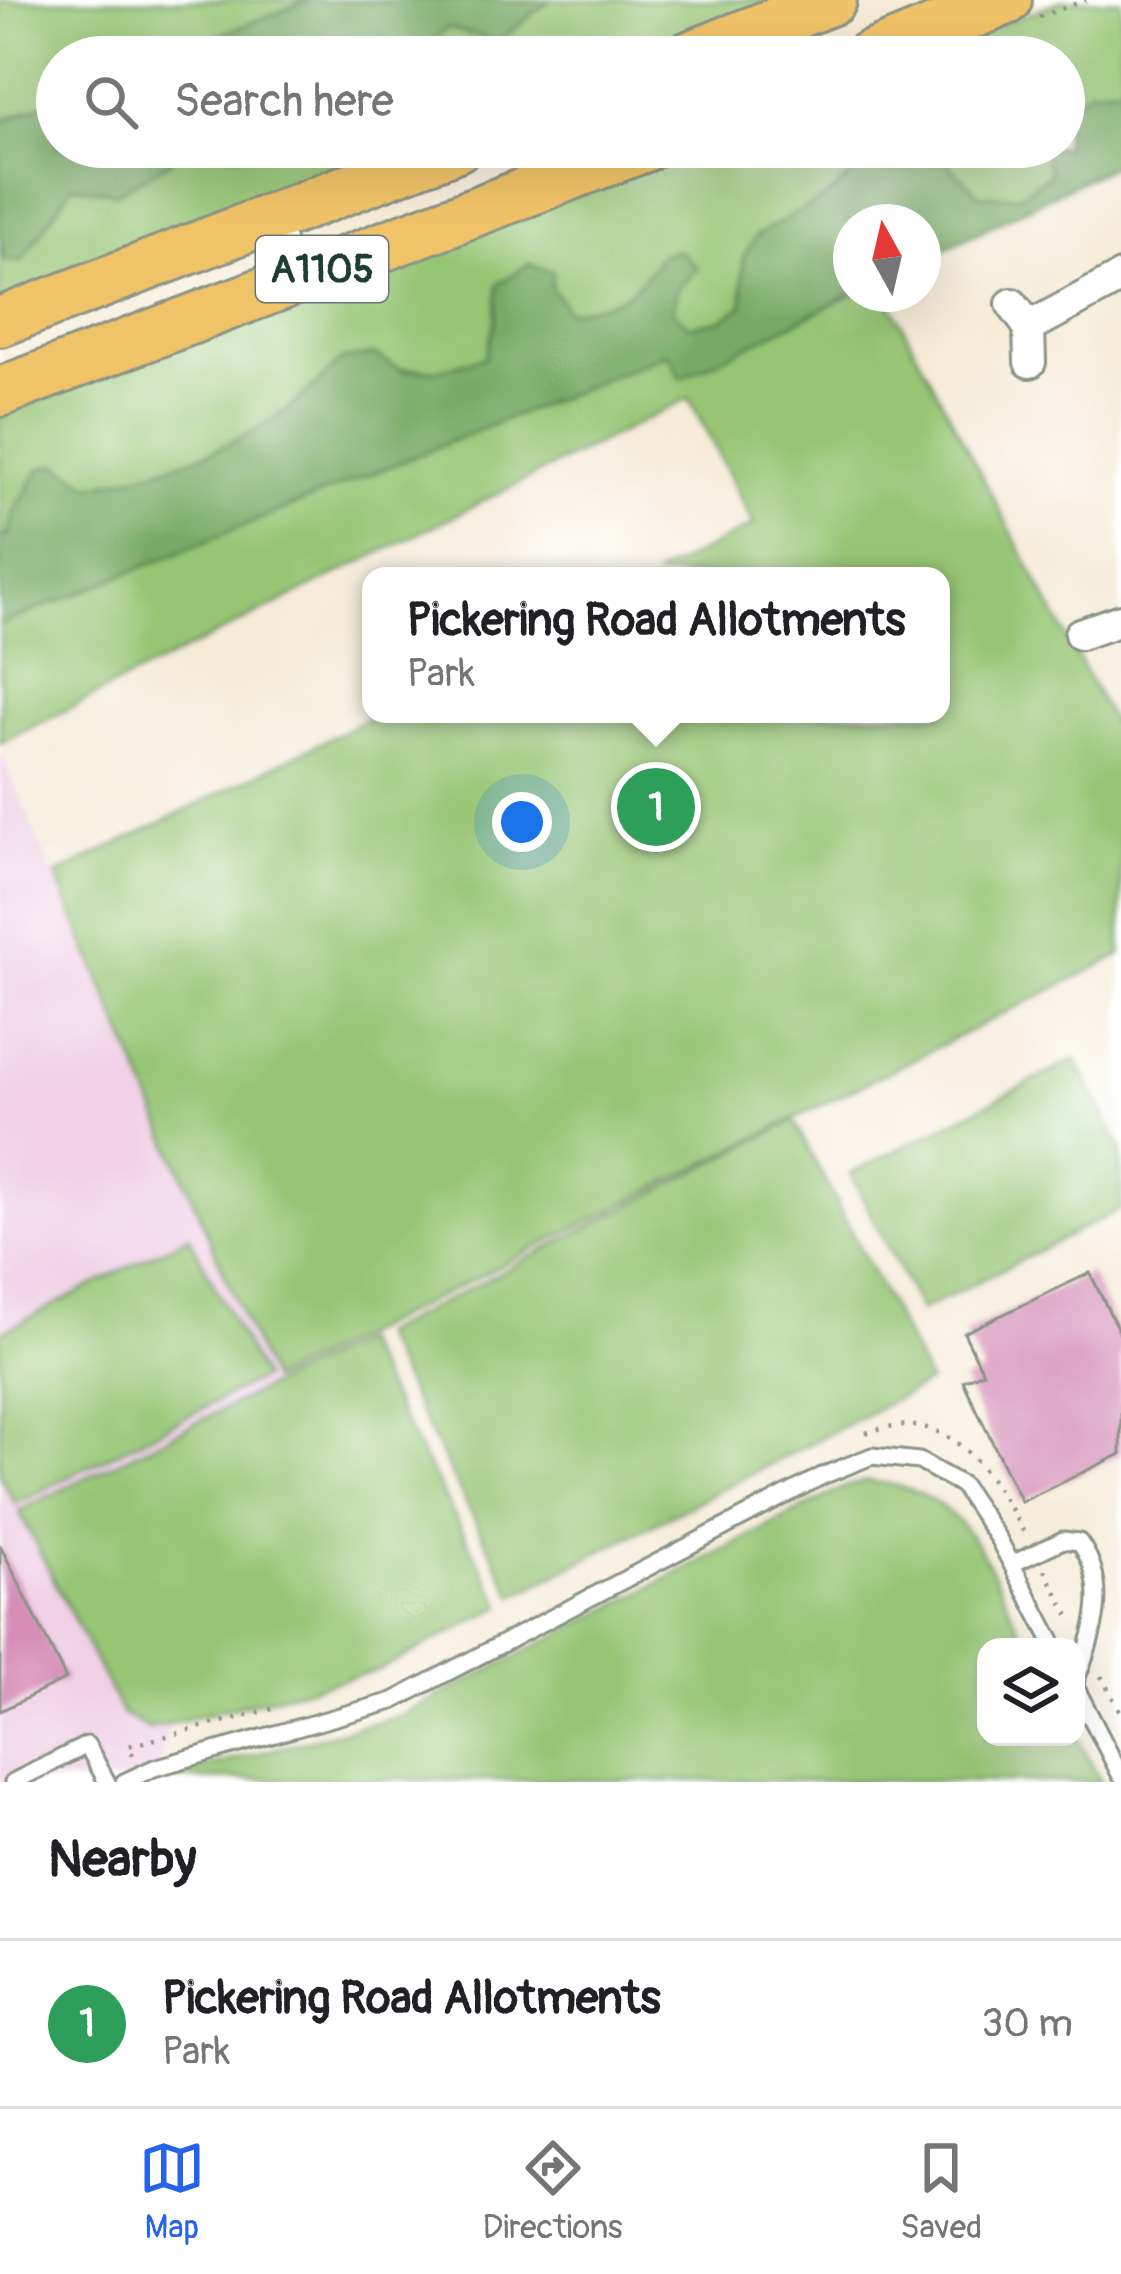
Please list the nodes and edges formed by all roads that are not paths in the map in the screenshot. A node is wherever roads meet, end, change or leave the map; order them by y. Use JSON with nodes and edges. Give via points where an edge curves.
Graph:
{"nodes":[{"id":1,"x":832,"y":0,"type":"edge"},
{"id":2,"x":1007,"y":0,"type":"edge"},
{"id":3,"x":740,"y":36,"type":"edge"},
{"id":4,"x":919,"y":36,"type":"edge"},
{"id":5,"x":402,"y":168,"type":"edge"},
{"id":6,"x":589,"y":168,"type":"edge"},
{"id":7,"x":280,"y":215,"type":"junction"},
{"id":8,"x":1121,"y":277,"type":"edge"},
{"id":9,"x":296,"y":279,"type":"junction"},
{"id":10,"x":0,"y":322,"type":"edge"},
{"id":11,"x":1030,"y":362,"type":"dead end"},
{"id":12,"x":0,"y":392,"type":"edge"},
{"id":13,"x":1121,"y":620,"type":"edge"},
{"id":14,"x":1080,"y":634,"type":"dead end"},
{"id":15,"x":1012,"y":1564,"type":"junction"},
{"id":16,"x":1050,"y":1638,"type":"edge"},
{"id":17,"x":1085,"y":1656,"type":"edge"},
{"id":18,"x":1085,"y":1702,"type":"edge"},
{"id":19,"x":1121,"y":1776,"type":"edge"},
{"id":20,"x":13,"y":1782,"type":"edge"},
{"id":21,"x":107,"y":1782,"type":"edge"},
{"id":22,"x":124,"y":1782,"type":"edge"}],
"edges":[{"from":1,"to":3,"type":"main road"},
{"from":2,"to":4,"type":"main road"},
{"from":5,"to":7,"type":"main road","number":"A1105"},
{"from":6,"to":9,"type":"main road","number":"A1105"},
{"from":7,"to":9,"type":"lane"},
{"from":7,"to":10,"type":"main road","number":"A1105"},
{"from":8,"to":11,"type":"street","via":[[1020,316]]},
{"from":9,"to":12,"type":"main road","number":"A1105"},
{"from":13,"to":14,"type":"street"},
{"from":15,"to":16,"type":"lane"},
{"from":15,"to":17,"type":"lane","via":[[1063,1540],[1079,1542],[1100,1582]]},
{"from":15,"to":22,"type":"lane","via":[[962,1485],[919,1461],[872,1456],[393,1701]]},
{"from":18,"to":19,"type":"lane"},
{"from":20,"to":21,"type":"lane","via":[[88,1745]]}]}
